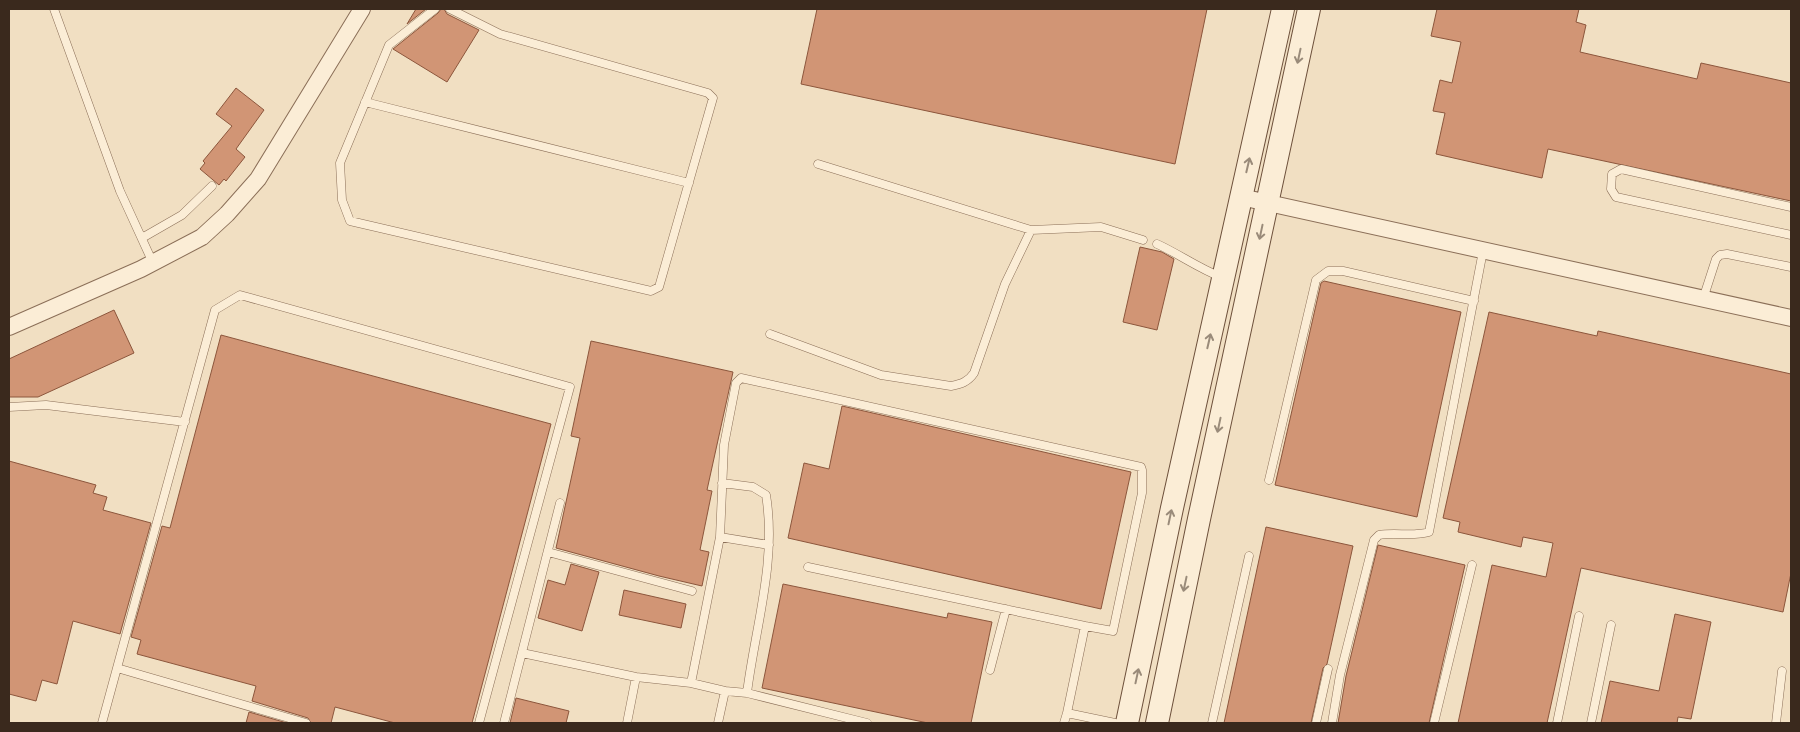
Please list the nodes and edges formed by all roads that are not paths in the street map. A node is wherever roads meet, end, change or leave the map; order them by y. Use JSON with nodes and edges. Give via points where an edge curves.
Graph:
{"nodes":[{"id":1,"x":54,"y":9,"type":"edge"},
{"id":2,"x":362,"y":9,"type":"edge"},
{"id":3,"x":434,"y":9,"type":"edge"},
{"id":4,"x":450,"y":9,"type":"edge"},
{"id":5,"x":1283,"y":9,"type":"edge"},
{"id":6,"x":1309,"y":9,"type":"edge"},
{"id":7,"x":365,"y":102,"type":"junction"},
{"id":8,"x":818,"y":164,"type":"dead end"},
{"id":9,"x":689,"y":184,"type":"junction"},
{"id":10,"x":212,"y":186,"type":"dead end"},
{"id":11,"x":1241,"y":197,"type":"junction"},
{"id":12,"x":1268,"y":203,"type":"junction"},
{"id":13,"x":1791,"y":207,"type":"edge"},
{"id":14,"x":1031,"y":230,"type":"junction"},
{"id":15,"x":1791,"y":235,"type":"edge"},
{"id":16,"x":142,"y":238,"type":"junction"},
{"id":17,"x":1142,"y":240,"type":"dead end"},
{"id":18,"x":1157,"y":244,"type":"dead end"},
{"id":19,"x":1483,"y":250,"type":"junction"},
{"id":20,"x":153,"y":263,"type":"junction"},
{"id":21,"x":1791,"y":266,"type":"edge"},
{"id":22,"x":1223,"y":278,"type":"junction"},
{"id":23,"x":1703,"y":299,"type":"junction"},
{"id":24,"x":1474,"y":301,"type":"junction"},
{"id":25,"x":1791,"y":318,"type":"edge"},
{"id":26,"x":9,"y":327,"type":"edge"},
{"id":27,"x":770,"y":334,"type":"dead end"},
{"id":28,"x":1200,"y":381,"type":"junction"},
{"id":29,"x":1228,"y":386,"type":"junction"},
{"id":30,"x":9,"y":407,"type":"edge"},
{"id":31,"x":185,"y":422,"type":"junction"},
{"id":32,"x":1269,"y":480,"type":"dead end"},
{"id":33,"x":722,"y":483,"type":"junction"},
{"id":34,"x":560,"y":503,"type":"dead end"},
{"id":35,"x":720,"y":537,"type":"junction"},
{"id":36,"x":769,"y":545,"type":"junction"},
{"id":37,"x":548,"y":552,"type":"junction"},
{"id":38,"x":1249,"y":556,"type":"dead end"},
{"id":39,"x":1472,"y":565,"type":"dead end"},
{"id":40,"x":808,"y":566,"type":"dead end"},
{"id":41,"x":692,"y":591,"type":"dead end"},
{"id":42,"x":1006,"y":609,"type":"junction"},
{"id":43,"x":1579,"y":616,"type":"dead end"},
{"id":44,"x":1611,"y":625,"type":"dead end"},
{"id":45,"x":1085,"y":626,"type":"junction"},
{"id":46,"x":522,"y":653,"type":"junction"},
{"id":47,"x":117,"y":668,"type":"junction"},
{"id":48,"x":1328,"y":669,"type":"dead end"},
{"id":49,"x":990,"y":670,"type":"dead end"},
{"id":50,"x":1782,"y":672,"type":"dead end"},
{"id":51,"x":636,"y":677,"type":"junction"},
{"id":52,"x":691,"y":683,"type":"junction"},
{"id":53,"x":725,"y":691,"type":"junction"},
{"id":54,"x":747,"y":693,"type":"junction"},
{"id":55,"x":1067,"y":713,"type":"junction"},
{"id":56,"x":102,"y":723,"type":"edge"},
{"id":57,"x":306,"y":723,"type":"edge"},
{"id":58,"x":479,"y":723,"type":"edge"},
{"id":59,"x":504,"y":723,"type":"edge"},
{"id":60,"x":627,"y":723,"type":"edge"},
{"id":61,"x":718,"y":723,"type":"edge"},
{"id":62,"x":867,"y":723,"type":"edge"},
{"id":63,"x":1064,"y":723,"type":"edge"},
{"id":64,"x":1115,"y":723,"type":"edge"},
{"id":65,"x":1126,"y":723,"type":"edge"},
{"id":66,"x":1157,"y":723,"type":"edge"},
{"id":67,"x":1212,"y":723,"type":"edge"},
{"id":68,"x":1316,"y":723,"type":"edge"},
{"id":69,"x":1332,"y":723,"type":"edge"},
{"id":70,"x":1434,"y":723,"type":"edge"},
{"id":71,"x":1557,"y":723,"type":"edge"},
{"id":72,"x":1591,"y":723,"type":"edge"},
{"id":73,"x":1776,"y":723,"type":"edge"}],
"edges":[{"from":1,"to":16,"type":"lane","via":[[120,191]]},
{"from":2,"to":20,"type":"street","via":[[258,179],[202,237]]},
{"from":3,"to":7,"type":"lane","via":[[389,45]]},
{"from":4,"to":9,"type":"lane","via":[[500,34],[708,93],[713,98]]},
{"from":11,"to":5,"type":"street","one_way":true},
{"from":6,"to":12,"type":"street","one_way":true},
{"from":7,"to":9,"type":"lane"},
{"from":7,"to":9,"type":"lane","via":[[340,163],[342,200],[350,221],[651,291],[659,287]]},
{"from":8,"to":14,"type":"lane"},
{"from":10,"to":16,"type":"lane","via":[[182,215]]},
{"from":11,"to":12,"type":"street"},
{"from":11,"to":22,"type":"street"},
{"from":12,"to":19,"type":"street"},
{"from":12,"to":29,"type":"street","one_way":true},
{"from":13,"to":15,"type":"lane","via":[[1621,169],[1612,174],[1611,189],[1616,197]]},
{"from":14,"to":17,"type":"lane","via":[[1101,226]]},
{"from":14,"to":27,"type":"lane","via":[[1005,284],[974,373],[961,384],[951,386],[881,376]]},
{"from":16,"to":20,"type":"lane"},
{"from":18,"to":22,"type":"lane","via":[[1176,252],[1202,270]]},
{"from":19,"to":23,"type":"street"},
{"from":19,"to":24,"type":"lane"},
{"from":20,"to":26,"type":"street"},
{"from":21,"to":23,"type":"lane","via":[[1720,255]]},
{"from":28,"to":22,"type":"street","one_way":true},
{"from":23,"to":25,"type":"street"},
{"from":24,"to":32,"type":"lane","via":[[1343,271],[1328,271],[1316,280]]},
{"from":24,"to":69,"type":"lane","via":[[1429,532],[1421,535],[1392,533],[1379,535],[1374,540],[1340,675]]},
{"from":28,"to":29,"type":"street"},
{"from":65,"to":28,"type":"street","one_way":true},
{"from":29,"to":66,"type":"street","one_way":true},
{"from":30,"to":31,"type":"lane","via":[[46,405]]},
{"from":31,"to":47,"type":"lane"},
{"from":31,"to":58,"type":"lane","via":[[216,310],[240,295],[570,387]]},
{"from":33,"to":35,"type":"lane"},
{"from":33,"to":36,"type":"lane","via":[[753,487],[766,496]]},
{"from":33,"to":45,"type":"lane","via":[[724,444],[736,383],[741,378],[1141,467],[1142,493],[1113,632]]},
{"from":34,"to":37,"type":"lane"},
{"from":35,"to":36,"type":"lane"},
{"from":35,"to":52,"type":"lane"},
{"from":36,"to":54,"type":"lane"},
{"from":37,"to":41,"type":"lane"},
{"from":37,"to":46,"type":"lane"},
{"from":38,"to":67,"type":"lane"},
{"from":39,"to":70,"type":"lane"},
{"from":40,"to":42,"type":"lane"},
{"from":42,"to":45,"type":"lane"},
{"from":42,"to":49,"type":"lane"},
{"from":43,"to":71,"type":"lane"},
{"from":44,"to":72,"type":"lane"},
{"from":45,"to":55,"type":"lane"},
{"from":46,"to":51,"type":"lane"},
{"from":46,"to":59,"type":"lane"},
{"from":47,"to":56,"type":"lane"},
{"from":47,"to":57,"type":"lane"},
{"from":48,"to":68,"type":"lane"},
{"from":50,"to":73,"type":"lane"},
{"from":51,"to":52,"type":"lane"},
{"from":51,"to":60,"type":"lane"},
{"from":52,"to":53,"type":"lane"},
{"from":53,"to":54,"type":"lane"},
{"from":53,"to":61,"type":"lane"},
{"from":54,"to":62,"type":"lane"},
{"from":55,"to":63,"type":"lane"},
{"from":55,"to":64,"type":"lane"}]}
